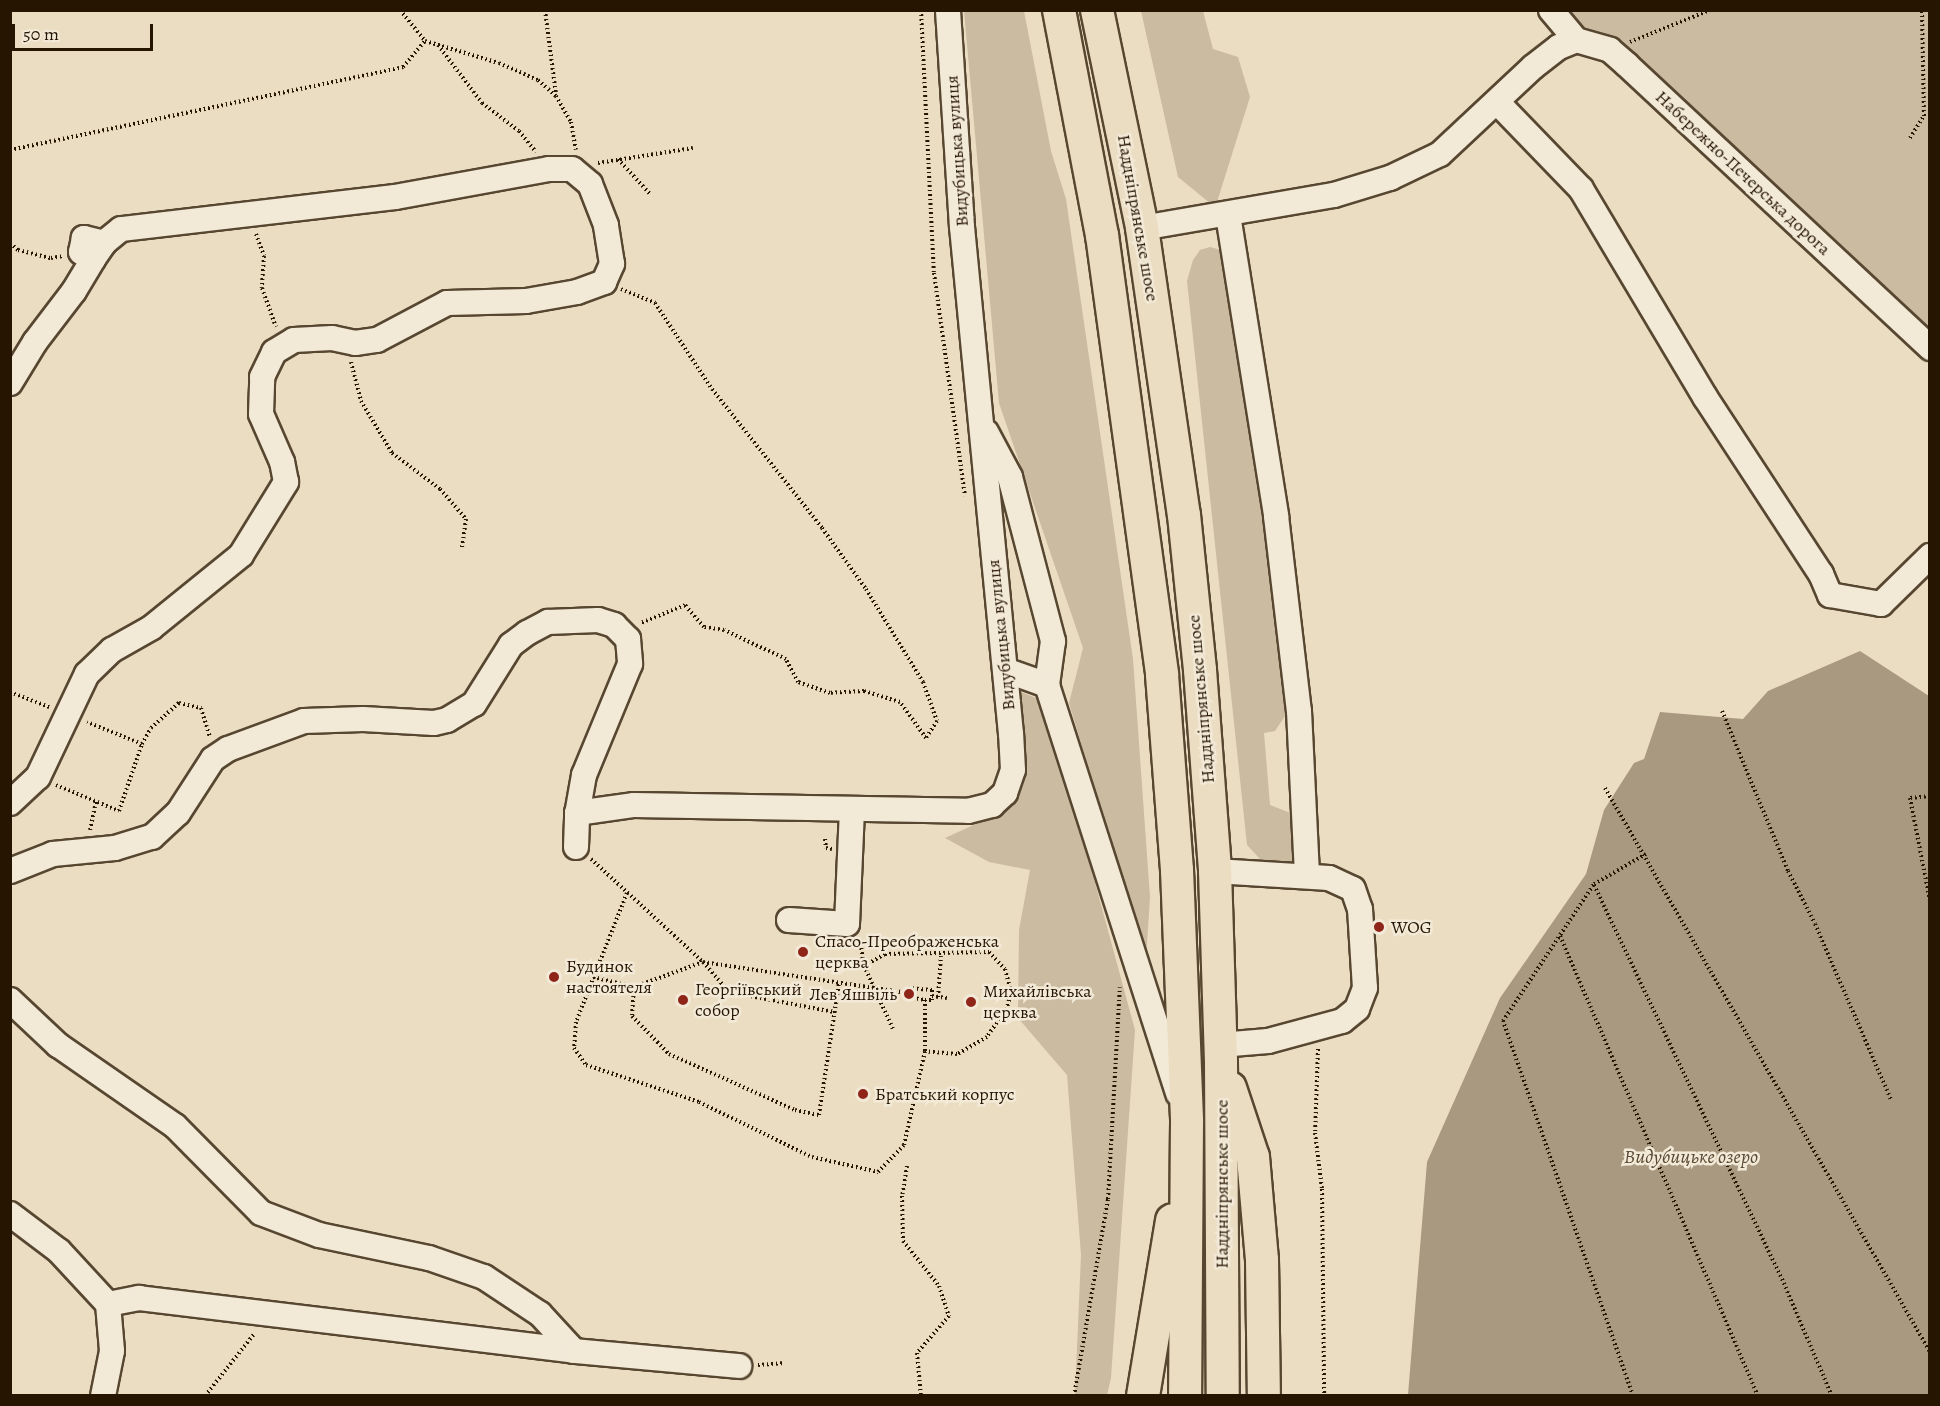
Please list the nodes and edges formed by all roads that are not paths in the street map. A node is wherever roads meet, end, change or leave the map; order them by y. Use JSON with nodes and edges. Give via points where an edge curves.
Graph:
{"nodes":[{"id":1,"x":948,"y":10,"type":"edge"},
{"id":2,"x":1059,"y":10,"type":"edge"},
{"id":3,"x":1097,"y":10,"type":"edge"},
{"id":4,"x":1551,"y":10,"type":"edge"},
{"id":5,"x":1576,"y":40,"type":"junction"},
{"id":6,"x":1497,"y":102,"type":"junction"},
{"id":7,"x":1228,"y":215,"type":"junction"},
{"id":8,"x":1142,"y":228,"type":"junction"},
{"id":9,"x":1929,"y":348,"type":"edge"},
{"id":10,"x":10,"y":383,"type":"edge"},
{"id":11,"x":981,"y":422,"type":"junction"},
{"id":12,"x":1929,"y":556,"type":"edge"},
{"id":13,"x":1005,"y":670,"type":"junction"},
{"id":14,"x":1047,"y":685,"type":"junction"},
{"id":15,"x":10,"y":803,"type":"edge"},
{"id":16,"x":852,"y":809,"type":"junction"},
{"id":17,"x":577,"y":813,"type":"junction"},
{"id":18,"x":576,"y":847,"type":"road end"},
{"id":19,"x":10,"y":871,"type":"edge"},
{"id":20,"x":1215,"y":871,"type":"junction"},
{"id":21,"x":1307,"y":876,"type":"junction"},
{"id":22,"x":789,"y":920,"type":"dead end"},
{"id":23,"x":10,"y":1000,"type":"edge"},
{"id":24,"x":1221,"y":1053,"type":"junction"},
{"id":25,"x":1186,"y":1129,"type":"junction"},
{"id":26,"x":10,"y":1214,"type":"edge"},
{"id":27,"x":108,"y":1304,"type":"junction"},
{"id":28,"x":574,"y":1351,"type":"junction"},
{"id":29,"x":739,"y":1366,"type":"dead end"},
{"id":30,"x":103,"y":1395,"type":"edge"},
{"id":31,"x":1143,"y":1395,"type":"edge"},
{"id":32,"x":1185,"y":1395,"type":"edge"},
{"id":33,"x":1223,"y":1395,"type":"edge"},
{"id":34,"x":1264,"y":1395,"type":"edge"}],
"edges":[{"from":1,"to":11,"type":"street","name":"Видубицька вулиця","via":[[962,227]]},
{"from":2,"to":25,"type":"main road","name":"Наддніпрянське шосе","via":[[1102,235],[1162,675],[1177,870]]},
{"from":3,"to":8,"type":"main road","name":"Наддніпрянське шосе"},
{"from":4,"to":5,"type":"street"},
{"from":5,"to":6,"type":"street","via":[[1559,47],[1533,67]]},
{"from":5,"to":9,"type":"street","name":"Набережно-Печерська дорога","via":[[1610,50]]},
{"from":6,"to":7,"type":"street","via":[[1440,154],[1390,178],[1334,195]]},
{"from":6,"to":12,"type":"street","via":[[1581,189],[1705,397],[1821,574],[1830,595],[1881,604]]},
{"from":7,"to":8,"type":"street"},
{"from":7,"to":21,"type":"street","via":[[1281,550],[1299,711]]},
{"from":8,"to":20,"type":"main road","name":"Наддніпрянське шосе","via":[[1184,515]]},
{"from":10,"to":15,"type":"street","via":[[93,252],[121,229],[395,197],[561,169],[590,184],[606,225],[612,264],[604,282],[577,292],[526,301],[447,303],[377,340],[294,340],[274,352],[262,377],[261,414],[282,462],[286,482],[241,555],[151,628],[111,650],[87,674],[38,777]]},
{"from":11,"to":13,"type":"street","name":"Видубицька вулиця"},
{"from":11,"to":14,"type":"street","via":[[1010,477],[1053,641]]},
{"from":13,"to":14,"type":"street"},
{"from":13,"to":16,"type":"street","name":"Видубицька вулиця","via":[[1013,770],[1005,793],[992,805],[968,811]]},
{"from":14,"to":25,"type":"street"},
{"from":16,"to":17,"type":"street","name":"Видубицька вулиця","via":[[634,805]]},
{"from":16,"to":22,"type":"street","via":[[847,924]]},
{"from":17,"to":18,"type":"street"},
{"from":17,"to":19,"type":"street","via":[[584,775],[630,664],[632,650],[622,631],[598,620],[548,622],[511,645],[474,704],[447,720],[304,721],[228,749],[213,759],[178,813],[152,837],[115,848],[53,854]]},
{"from":20,"to":21,"type":"street"},
{"from":20,"to":24,"type":"main road","name":"Наддніпрянське шосе"},
{"from":21,"to":24,"type":"street","via":[[1329,878],[1353,889],[1360,909],[1365,988],[1357,1009],[1342,1022],[1318,1030]]},
{"from":23,"to":28,"type":"street","via":[[58,1045],[175,1126],[261,1213],[319,1235],[429,1258],[484,1276],[540,1314]]},
{"from":24,"to":33,"type":"main road","name":"Наддніпрянське шосе"},
{"from":24,"to":34,"type":"main road","via":[[1253,1157],[1262,1260]]},
{"from":25,"to":31,"type":"main road"},
{"from":25,"to":32,"type":"main road","name":"Наддніпрянське шосе"},
{"from":26,"to":27,"type":"street","via":[[59,1251]]},
{"from":27,"to":28,"type":"street","via":[[139,1298]]},
{"from":27,"to":30,"type":"street","via":[[112,1352]]},
{"from":28,"to":29,"type":"street"}]}
